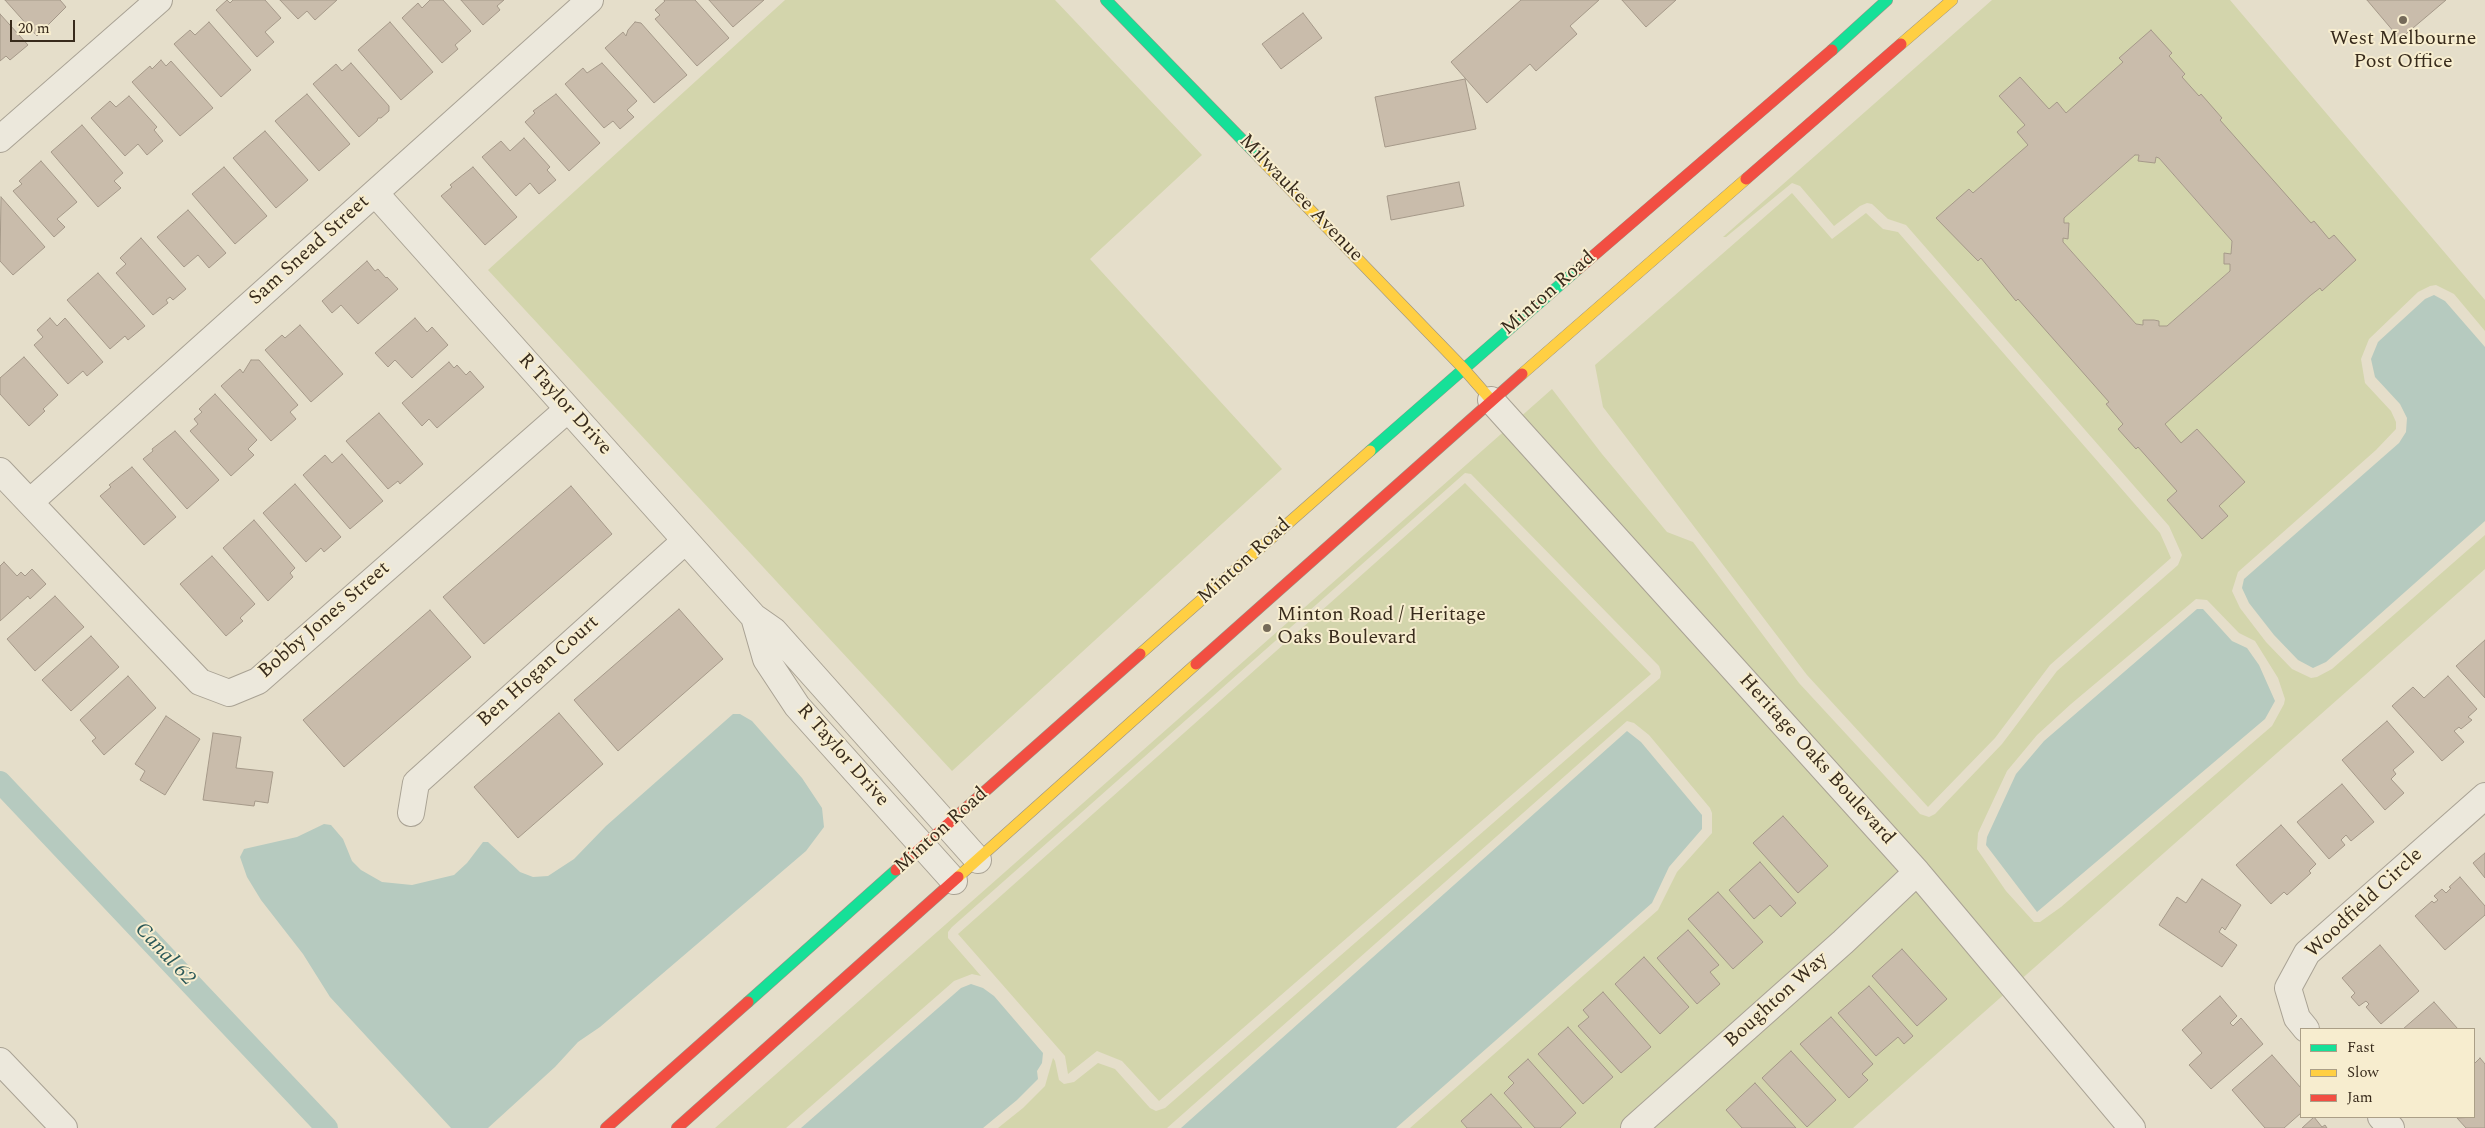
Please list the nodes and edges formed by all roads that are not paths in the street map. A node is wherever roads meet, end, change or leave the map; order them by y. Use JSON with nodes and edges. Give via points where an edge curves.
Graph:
{"nodes":[{"id":1,"x":158,"y":0,"type":"edge"},
{"id":2,"x":590,"y":0,"type":"edge"},
{"id":3,"x":1106,"y":0,"type":"edge"},
{"id":4,"x":1887,"y":0,"type":"edge"},
{"id":5,"x":1952,"y":0,"type":"edge"},
{"id":6,"x":0,"y":139,"type":"edge"},
{"id":7,"x":375,"y":193,"type":"junction"},
{"id":8,"x":1463,"y":368,"type":"junction"},
{"id":9,"x":1491,"y":400,"type":"junction"},
{"id":10,"x":568,"y":409,"type":"junction"},
{"id":11,"x":0,"y":471,"type":"edge"},
{"id":12,"x":30,"y":502,"type":"junction"},
{"id":13,"x":685,"y":540,"type":"junction"},
{"id":14,"x":754,"y":617,"type":"junction"},
{"id":15,"x":814,"y":675,"type":"junction"},
{"id":16,"x":789,"y":694,"type":"junction"},
{"id":17,"x":872,"y":740,"type":"junction"},
{"id":18,"x":846,"y":762,"type":"junction"},
{"id":19,"x":2485,"y":796,"type":"edge"},
{"id":20,"x":411,"y":813,"type":"dead end"},
{"id":21,"x":948,"y":825,"type":"junction"},
{"id":22,"x":922,"y":848,"type":"junction"},
{"id":23,"x":978,"y":860,"type":"junction"},
{"id":24,"x":1917,"y":872,"type":"junction"},
{"id":25,"x":954,"y":881,"type":"junction"},
{"id":26,"x":2305,"y":1028,"type":"edge"},
{"id":27,"x":0,"y":1061,"type":"edge"},
{"id":28,"x":2382,"y":1118,"type":"edge"},
{"id":29,"x":64,"y":1128,"type":"edge"},
{"id":30,"x":606,"y":1128,"type":"edge"},
{"id":31,"x":677,"y":1128,"type":"edge"},
{"id":32,"x":1634,"y":1128,"type":"edge"},
{"id":33,"x":2132,"y":1128,"type":"edge"},
{"id":34,"x":2391,"y":1128,"type":"edge"}],
"edges":[{"from":1,"to":6,"type":"street"},
{"from":2,"to":7,"type":"street","name":"Sam Snead Street"},
{"from":3,"to":8,"type":"main road","name":"Milwaukee Avenue"},
{"from":4,"to":8,"type":"main road","name":"Minton Road"},
{"from":5,"to":9,"type":"main road"},
{"from":7,"to":10,"type":"street","name":"R Taylor Drive"},
{"from":7,"to":12,"type":"street","name":"Sam Snead Street"},
{"from":8,"to":9,"type":"main road","name":"Milwaukee Avenue"},
{"from":8,"to":21,"type":"main road","name":"Minton Road"},
{"from":9,"to":23,"type":"main road"},
{"from":9,"to":24,"type":"street","name":"Heritage Oaks Boulevard"},
{"from":10,"to":12,"type":"street","name":"Bobby Jones Street","via":[[258,681],[229,693],[200,682]]},
{"from":10,"to":13,"type":"street","name":"R Taylor Drive"},
{"from":11,"to":12,"type":"street","name":"Bobby Jones Street"},
{"from":13,"to":14,"type":"street","name":"R Taylor Drive"},
{"from":13,"to":20,"type":"street","name":"Ben Hogan Court","via":[[416,783]]},
{"from":14,"to":15,"type":"street","name":"R Taylor Drive","via":[[774,631]]},
{"from":14,"to":16,"type":"street","name":"R Taylor Drive","via":[[766,659]]},
{"from":15,"to":16,"type":"street"},
{"from":15,"to":17,"type":"street","name":"R Taylor Drive"},
{"from":16,"to":18,"type":"street","name":"R Taylor Drive"},
{"from":17,"to":18,"type":"street"},
{"from":17,"to":21,"type":"street","name":"R Taylor Drive"},
{"from":18,"to":22,"type":"street","name":"R Taylor Drive"},
{"from":19,"to":26,"type":"street","name":"Woodfield Circle","via":[[2307,953],[2288,988],[2297,1018]]},
{"from":21,"to":22,"type":"main road","name":"Minton Road"},
{"from":21,"to":23,"type":"street","name":"R Taylor Drive"},
{"from":22,"to":25,"type":"street","name":"R Taylor Drive"},
{"from":22,"to":30,"type":"main road","name":"Minton Road"},
{"from":23,"to":25,"type":"main road"},
{"from":24,"to":32,"type":"street","name":"Boughton Way"},
{"from":24,"to":33,"type":"street","name":"Heritage Oaks Boulevard"},
{"from":25,"to":31,"type":"main road"},
{"from":27,"to":29,"type":"street"},
{"from":28,"to":34,"type":"street"}]}
